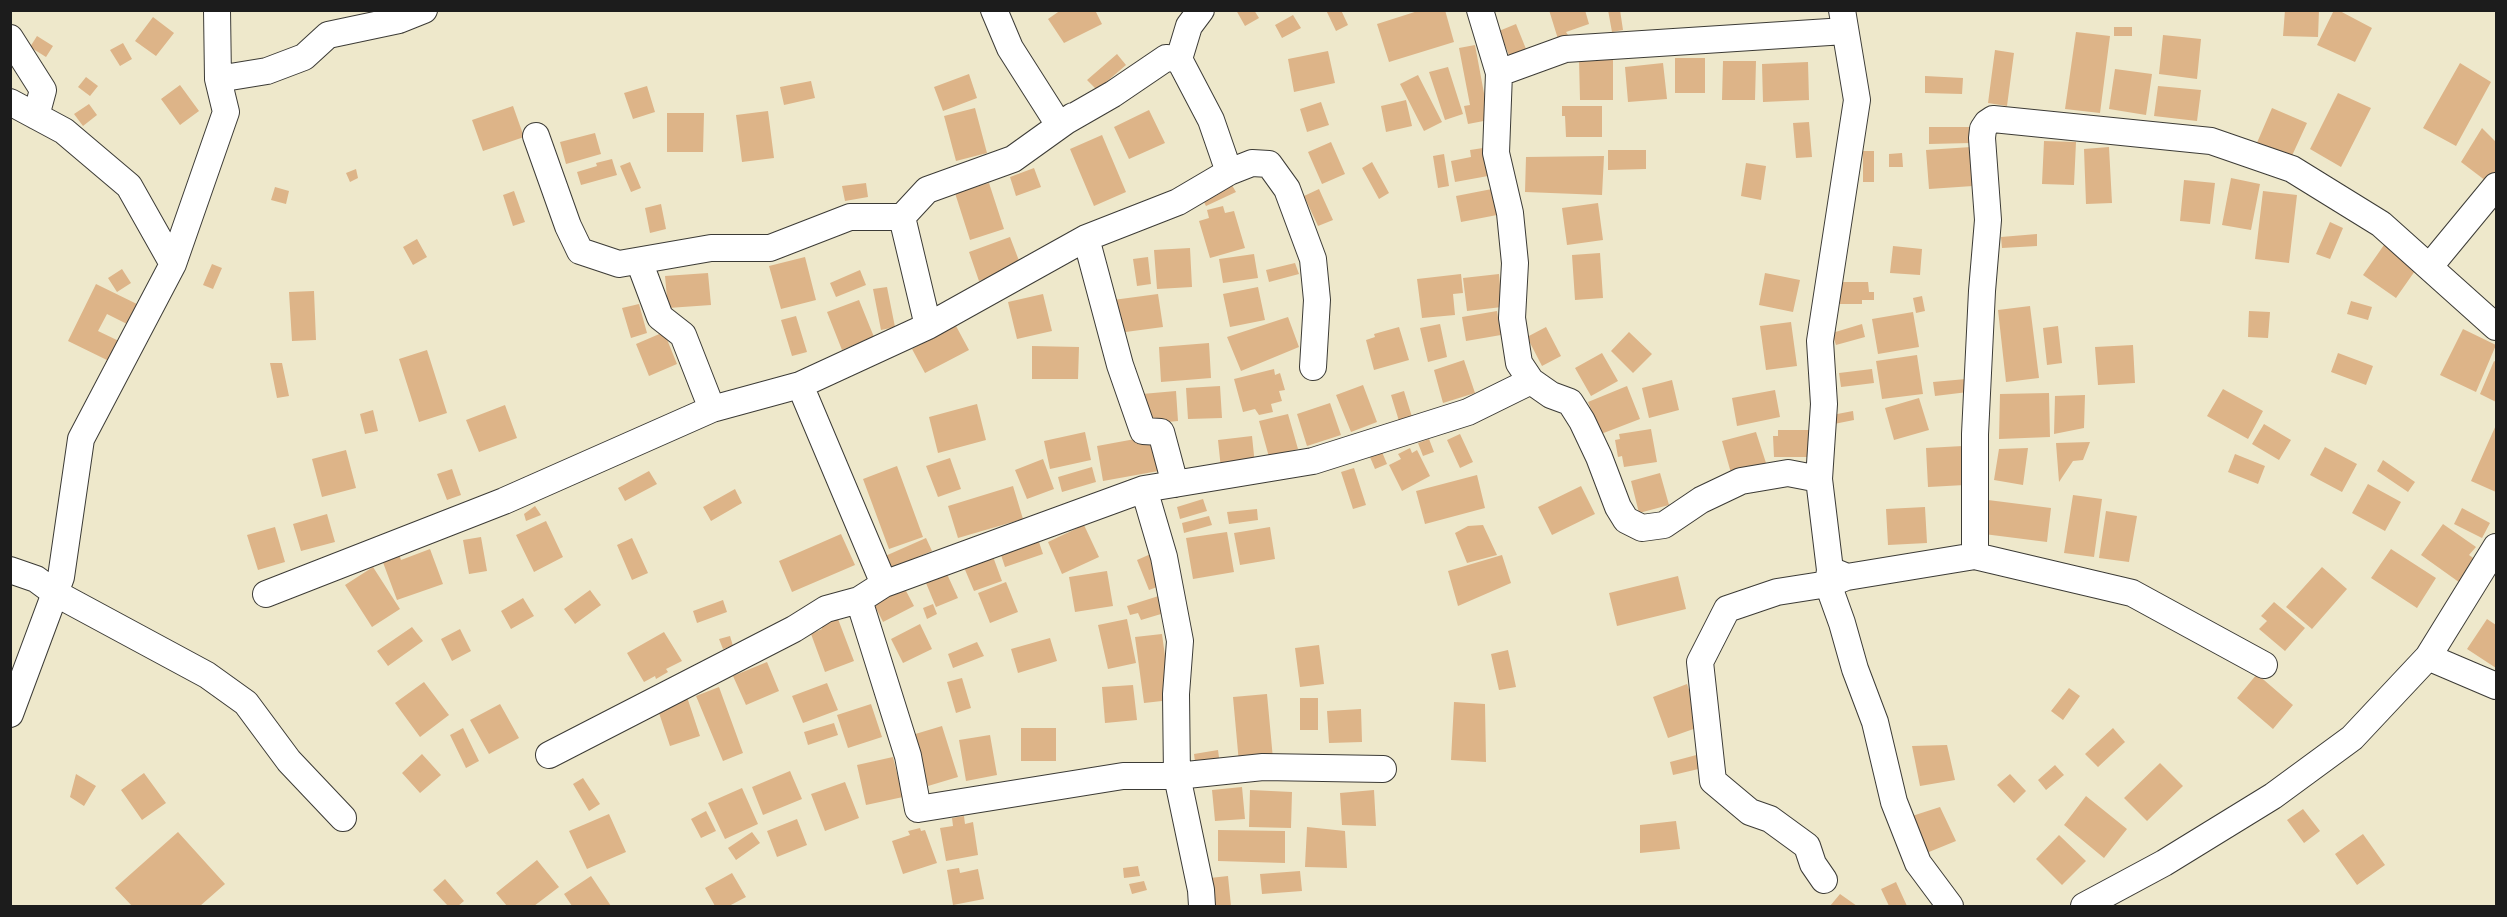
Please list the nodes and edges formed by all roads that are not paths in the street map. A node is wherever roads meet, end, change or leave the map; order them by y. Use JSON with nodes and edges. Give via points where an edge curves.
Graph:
{"nodes":[{"id":1,"x":217,"y":10,"type":"edge"},
{"id":2,"x":424,"y":10,"type":"edge"},
{"id":3,"x":994,"y":10,"type":"edge"},
{"id":4,"x":1201,"y":10,"type":"edge"},
{"id":5,"x":1480,"y":10,"type":"edge"},
{"id":6,"x":1843,"y":21,"type":"edge"},
{"id":7,"x":10,"y":38,"type":"edge"},
{"id":8,"x":1179,"y":59,"type":"junction"},
{"id":9,"x":1499,"y":73,"type":"junction"},
{"id":10,"x":218,"y":78,"type":"junction"},
{"id":11,"x":10,"y":102,"type":"edge"},
{"id":12,"x":36,"y":116,"type":"junction"},
{"id":13,"x":1059,"y":125,"type":"junction"},
{"id":14,"x":536,"y":136,"type":"dead end"},
{"id":15,"x":1229,"y":172,"type":"junction"},
{"id":16,"x":2496,"y":186,"type":"edge"},
{"id":17,"x":902,"y":218,"type":"junction"},
{"id":18,"x":1086,"y":238,"type":"junction"},
{"id":19,"x":639,"y":261,"type":"junction"},
{"id":20,"x":173,"y":264,"type":"junction"},
{"id":21,"x":2430,"y":266,"type":"junction"},
{"id":22,"x":928,"y":326,"type":"junction"},
{"id":23,"x":2496,"y":327,"type":"edge"},
{"id":24,"x":1313,"y":367,"type":"dead end"},
{"id":25,"x":1531,"y":381,"type":"junction"},
{"id":26,"x":800,"y":385,"type":"junction"},
{"id":27,"x":712,"y":409,"type":"junction"},
{"id":28,"x":1819,"y":478,"type":"junction"},
{"id":29,"x":1175,"y":484,"type":"junction"},
{"id":30,"x":1144,"y":489,"type":"junction"},
{"id":31,"x":2496,"y":547,"type":"edge"},
{"id":32,"x":1975,"y":556,"type":"junction"},
{"id":33,"x":10,"y":570,"type":"edge"},
{"id":34,"x":1835,"y":577,"type":"junction"},
{"id":35,"x":884,"y":584,"type":"junction"},
{"id":36,"x":55,"y":593,"type":"junction"},
{"id":37,"x":266,"y":594,"type":"dead end"},
{"id":38,"x":858,"y":600,"type":"junction"},
{"id":39,"x":2428,"y":657,"type":"junction"},
{"id":40,"x":2264,"y":665,"type":"dead end"},
{"id":41,"x":2496,"y":686,"type":"edge"},
{"id":42,"x":10,"y":714,"type":"edge"},
{"id":43,"x":549,"y":755,"type":"dead end"},
{"id":44,"x":1383,"y":769,"type":"dead end"},
{"id":45,"x":1177,"y":776,"type":"junction"},
{"id":46,"x":343,"y":818,"type":"dead end"},
{"id":47,"x":1824,"y":880,"type":"dead end"},
{"id":48,"x":1202,"y":906,"type":"edge"},
{"id":49,"x":1950,"y":906,"type":"edge"},
{"id":50,"x":2084,"y":906,"type":"edge"}],
"edges":[{"from":1,"to":10,"type":"street"},
{"from":2,"to":10,"type":"street","via":[[399,20],[328,35],[304,57],[267,71]]},
{"from":3,"to":13,"type":"street","via":[[1010,48]]},
{"from":4,"to":8,"type":"street","via":[[1189,26]]},
{"from":5,"to":9,"type":"street"},
{"from":6,"to":9,"type":"street","via":[[1565,49]]},
{"from":6,"to":28,"type":"street","via":[[1857,100],[1820,341],[1824,404]]},
{"from":7,"to":12,"type":"street","via":[[43,90]]},
{"from":8,"to":13,"type":"street","via":[[1166,58]]},
{"from":8,"to":15,"type":"street","via":[[1211,120]]},
{"from":9,"to":25,"type":"street","via":[[1496,153],[1510,213],[1514,253],[1512,318],[1519,363]]},
{"from":10,"to":20,"type":"street","via":[[226,112]]},
{"from":11,"to":12,"type":"street"},
{"from":12,"to":20,"type":"street","via":[[64,131],[129,186]]},
{"from":13,"to":17,"type":"street","via":[[1013,159],[927,190]]},
{"from":14,"to":19,"type":"street","via":[[580,251],[619,264]]},
{"from":15,"to":18,"type":"street","via":[[1178,202]]},
{"from":15,"to":24,"type":"street","via":[[1252,163],[1269,164],[1287,189],[1313,259],[1317,300]]},
{"from":16,"to":21,"type":"street"},
{"from":17,"to":19,"type":"street","via":[[850,218],[770,248],[711,248]]},
{"from":17,"to":22,"type":"street"},
{"from":18,"to":22,"type":"street"},
{"from":18,"to":29,"type":"street","via":[[1120,365],[1143,431],[1161,432]]},
{"from":19,"to":27,"type":"street","via":[[660,317],[683,335]]},
{"from":20,"to":36,"type":"street","via":[[81,439],[61,577]]},
{"from":21,"to":23,"type":"street"},
{"from":21,"to":32,"type":"street","via":[[2381,224],[2292,169],[2211,141],[1993,119],[1983,129],[1982,138],[1988,219],[1975,434]]},
{"from":22,"to":26,"type":"street"},
{"from":25,"to":28,"type":"street","via":[[1570,402],[1599,457],[1618,507],[1626,520],[1642,528],[1664,525],[1701,500],[1741,481],[1788,473]]},
{"from":25,"to":29,"type":"street","via":[[1468,412],[1324,458]]},
{"from":26,"to":27,"type":"street"},
{"from":26,"to":35,"type":"street"},
{"from":27,"to":37,"type":"street","via":[[504,501]]},
{"from":28,"to":34,"type":"street"},
{"from":29,"to":30,"type":"street"},
{"from":30,"to":35,"type":"street"},
{"from":30,"to":45,"type":"street","via":[[1164,557],[1180,641]]},
{"from":31,"to":39,"type":"street"},
{"from":32,"to":34,"type":"street"},
{"from":32,"to":40,"type":"street","via":[[2132,592]]},
{"from":33,"to":36,"type":"street","via":[[36,579]]},
{"from":34,"to":47,"type":"street","via":[[1727,609],[1700,662],[1713,781],[1750,812],[1770,819],[1807,846]]},
{"from":34,"to":49,"type":"street","via":[[1842,623],[1875,722],[1894,802],[1918,863]]},
{"from":35,"to":38,"type":"street"},
{"from":36,"to":42,"type":"street"},
{"from":36,"to":46,"type":"street","via":[[207,675],[246,703],[289,761]]},
{"from":38,"to":43,"type":"street","via":[[826,609]]},
{"from":38,"to":45,"type":"street","via":[[908,756],[918,809],[1123,776]]},
{"from":39,"to":41,"type":"street"},
{"from":39,"to":50,"type":"street","via":[[2352,738],[2273,796],[2164,863]]},
{"from":44,"to":45,"type":"street","via":[[1263,767]]},
{"from":45,"to":48,"type":"street"}]}
